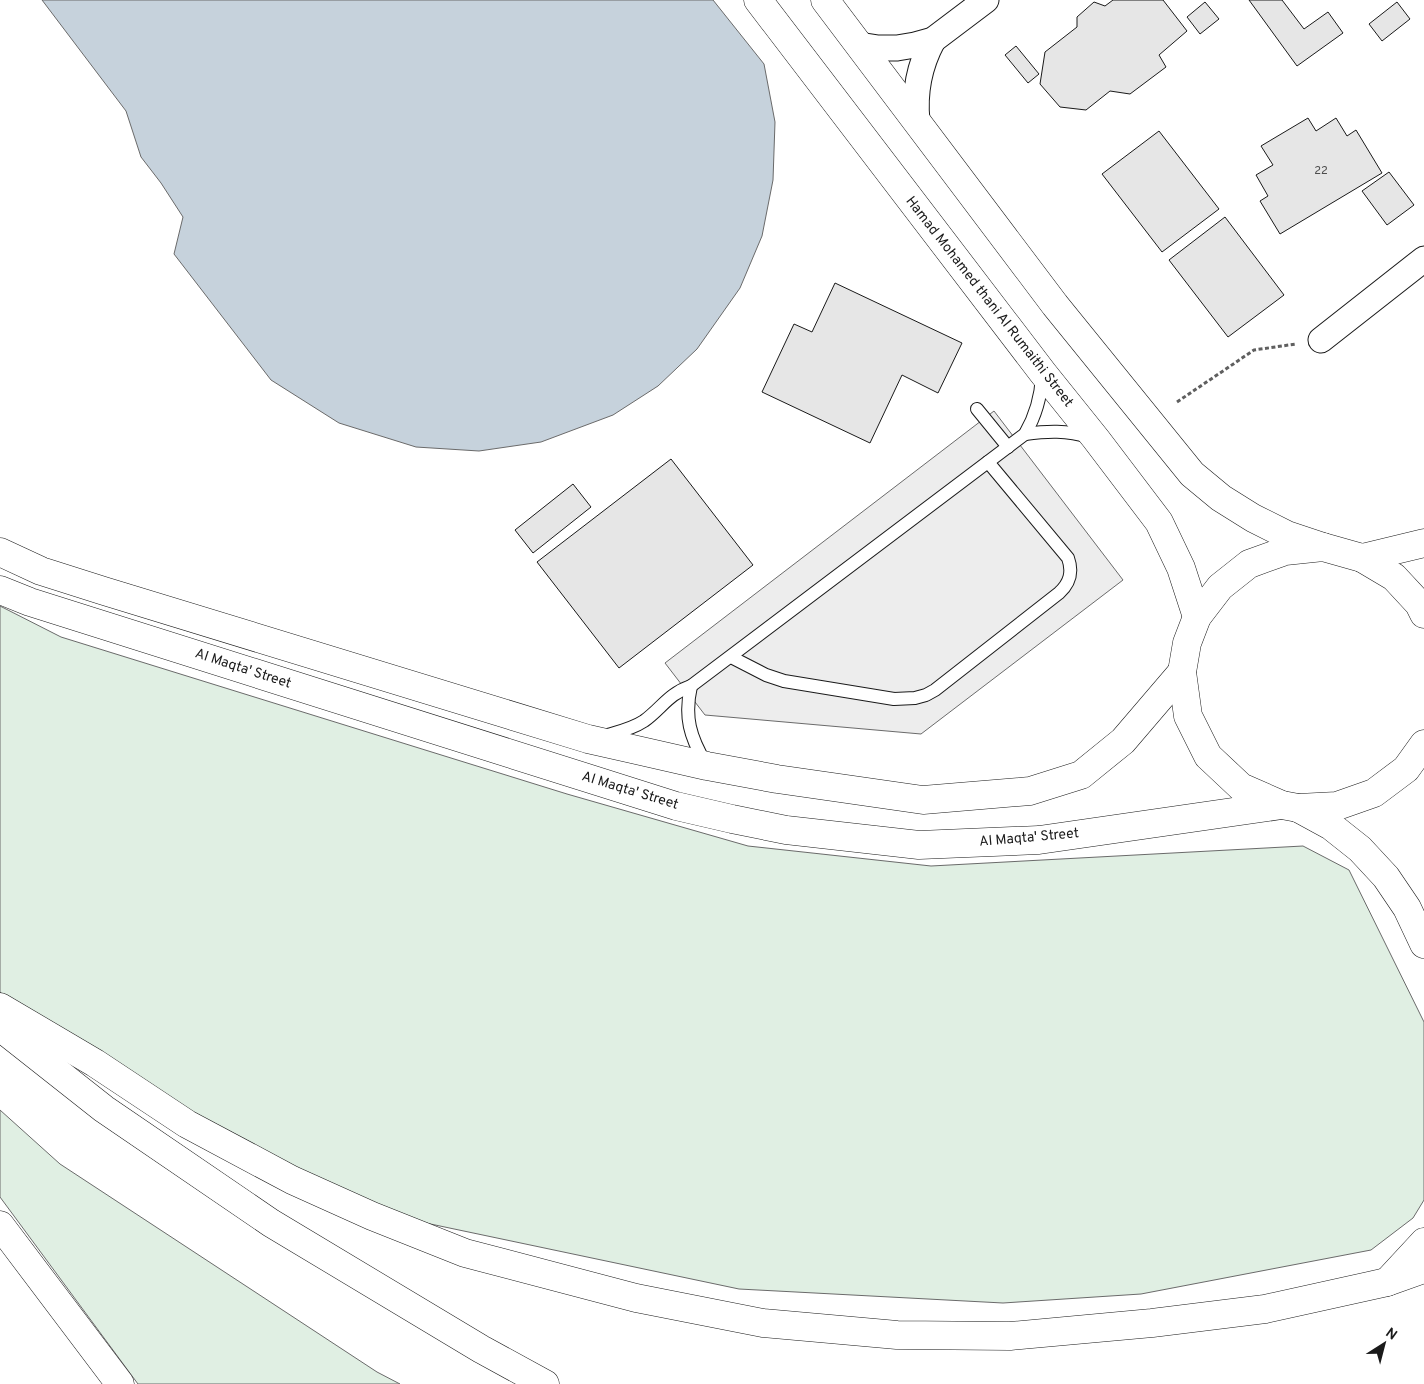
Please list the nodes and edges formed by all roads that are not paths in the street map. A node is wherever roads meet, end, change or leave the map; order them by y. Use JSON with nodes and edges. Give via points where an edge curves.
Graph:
{"nodes":[{"id":1,"x":758,"y":0,"type":"edge"},
{"id":2,"x":825,"y":0,"type":"edge"},
{"id":3,"x":986,"y":0,"type":"edge"},
{"id":4,"x":934,"y":40,"type":"junction"},
{"id":5,"x":859,"y":45,"type":"junction"},
{"id":6,"x":918,"y":121,"type":"junction"},
{"id":7,"x":1424,"y":259,"type":"edge"},
{"id":8,"x":1321,"y":340,"type":"road end"},
{"id":9,"x":1042,"y":373,"type":"junction"},
{"id":10,"x":977,"y":409,"type":"dead end"},
{"id":11,"x":1025,"y":434,"type":"junction"},
{"id":12,"x":1096,"y":439,"type":"junction"},
{"id":13,"x":1008,"y":447,"type":"junction"},
{"id":14,"x":988,"y":462,"type":"junction"},
{"id":15,"x":1424,"y":543,"type":"edge"},
{"id":16,"x":1322,"y":547,"type":"junction"},
{"id":17,"x":0,"y":552,"type":"edge"},
{"id":18,"x":1362,"y":558,"type":"junction"},
{"id":19,"x":0,"y":590,"type":"edge"},
{"id":20,"x":1424,"y":614,"type":"edge"},
{"id":21,"x":1197,"y":617,"type":"junction"},
{"id":22,"x":731,"y":656,"type":"junction"},
{"id":23,"x":1182,"y":672,"type":"junction"},
{"id":24,"x":691,"y":686,"type":"junction"},
{"id":25,"x":588,"y":739,"type":"junction"},
{"id":26,"x":1424,"y":744,"type":"edge"},
{"id":27,"x":707,"y":766,"type":"junction"},
{"id":28,"x":1290,"y":806,"type":"junction"},
{"id":29,"x":1424,"y":944,"type":"edge"},
{"id":30,"x":0,"y":1007,"type":"edge"},
{"id":31,"x":0,"y":1028,"type":"edge"},
{"id":32,"x":0,"y":1224,"type":"edge"},
{"id":33,"x":1424,"y":1242,"type":"edge"},
{"id":34,"x":1424,"y":1269,"type":"edge"},
{"id":35,"x":1387,"y":1282,"type":"junction"},
{"id":36,"x":120,"y":1384,"type":"edge"},
{"id":37,"x":545,"y":1384,"type":"edge"}],
"edges":[{"from":1,"to":9,"type":"main road","name":"Hamad Mohamed thani Al Rumaithi Street"},
{"from":2,"to":5,"type":"main road"},
{"from":3,"to":4,"type":"street"},
{"from":4,"to":5,"type":"street","via":[[896,48]]},
{"from":4,"to":6,"type":"street","via":[[925,55],[916,87]]},
{"from":5,"to":6,"type":"main road"},
{"from":6,"to":16,"type":"main road","via":[[1055,306],[1192,474],[1253,518]]},
{"from":7,"to":8,"type":"street"},
{"from":9,"to":11,"type":"lane","via":[[1039,405]]},
{"from":9,"to":12,"type":"main road","name":"Hamad Mohamed thani Al Rumaithi Street"},
{"from":10,"to":13,"type":"lane"},
{"from":11,"to":12,"type":"lane","via":[[1061,431]]},
{"from":11,"to":13,"type":"lane"},
{"from":12,"to":21,"type":"main road","name":"Hamad Mohamed thani Al Rumaithi Street","via":[[1159,522],[1181,568]]},
{"from":13,"to":14,"type":"lane"},
{"from":14,"to":22,"type":"lane"},
{"from":14,"to":22,"type":"lane","via":[[1068,558],[1070,574],[1059,593],[935,690],[915,698],[894,699],[784,681],[748,667]]},
{"from":15,"to":18,"type":"main road"},
{"from":16,"to":18,"type":"main road"},
{"from":16,"to":21,"type":"main road","via":[[1285,551],[1250,564],[1220,587]]},
{"from":17,"to":25,"type":"main road","via":[[41,571]]},
{"from":18,"to":20,"type":"main road","via":[[1394,577]]},
{"from":19,"to":28,"type":"main road","name":"Al Maqta' Street","via":[[676,806],[786,830],[919,845],[1038,840]]},
{"from":21,"to":23,"type":"main road","via":[[1187,644]]},
{"from":22,"to":24,"type":"lane"},
{"from":23,"to":27,"type":"main road","via":[[1123,741],[1081,775],[1030,791],[923,800]]},
{"from":23,"to":28,"type":"main road","via":[[1188,716],[1208,756],[1241,787]]},
{"from":24,"to":25,"type":"lane","via":[[672,695],[644,721],[629,729]]},
{"from":24,"to":27,"type":"lane","via":[[688,720],[698,752]]},
{"from":25,"to":27,"type":"main road"},
{"from":26,"to":28,"type":"main road","name":"Al Maqta' Street","via":[[1406,769],[1374,793],[1338,806]]},
{"from":28,"to":29,"type":"main road","via":[[1331,826],[1360,849],[1386,877],[1407,908]]},
{"from":30,"to":35,"type":"main road","via":[[95,1063],[188,1124],[292,1180],[372,1216],[465,1253],[656,1302],[763,1323],[897,1335],[1010,1336],[1265,1309]]},
{"from":31,"to":37,"type":"main road","via":[[104,1109],[270,1223]]},
{"from":32,"to":36,"type":"main road"},
{"from":33,"to":35,"type":"main road"},
{"from":34,"to":35,"type":"main road"}]}
